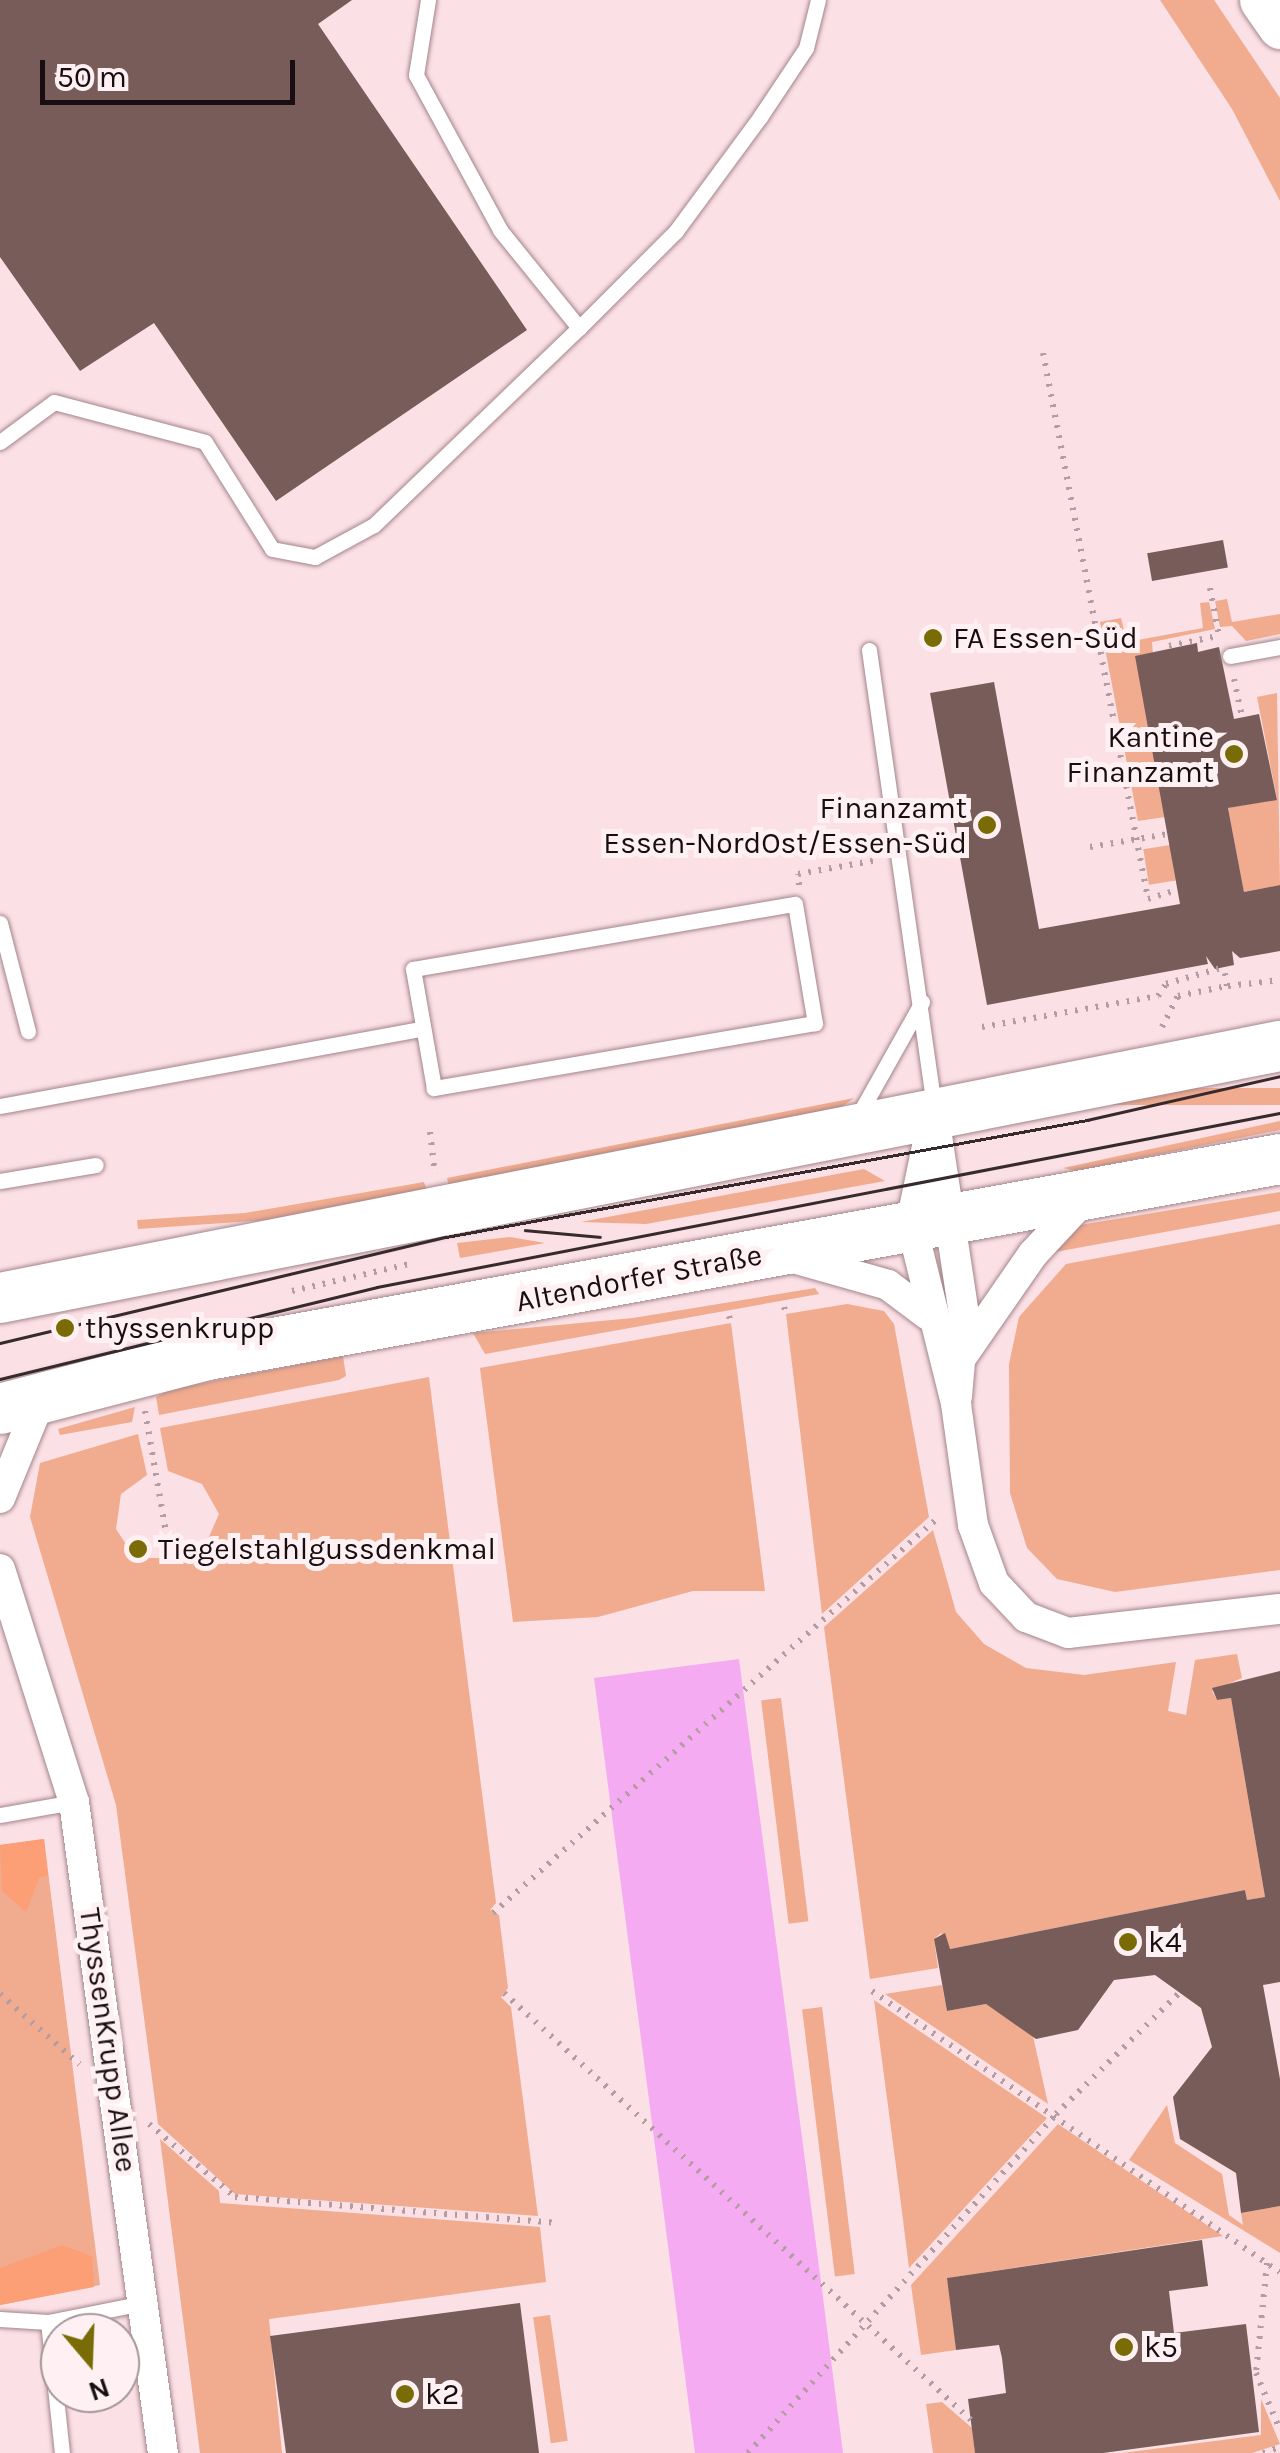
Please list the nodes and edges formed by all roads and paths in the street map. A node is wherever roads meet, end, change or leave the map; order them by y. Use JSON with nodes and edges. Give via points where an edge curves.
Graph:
{"nodes":[{"id":1,"x":428,"y":0,"type":"edge"},
{"id":2,"x":818,"y":0,"type":"edge"},
{"id":3,"x":1262,"y":0,"type":"edge"},
{"id":4,"x":1280,"y":26,"type":"edge"},
{"id":5,"x":578,"y":328,"type":"junction"},
{"id":6,"x":1043,"y":353,"type":"dead end"},
{"id":7,"x":0,"y":442,"type":"edge"},
{"id":8,"x":1210,"y":588,"type":"dead end"},
{"id":9,"x":1218,"y":629,"type":"dead end"},
{"id":10,"x":1280,"y":647,"type":"edge"},
{"id":11,"x":869,"y":650,"type":"dead end"},
{"id":12,"x":1230,"y":656,"type":"dead end"},
{"id":13,"x":1168,"y":834,"type":"dead end"},
{"id":14,"x":1137,"y":839,"type":"junction"},
{"id":15,"x":1090,"y":846,"type":"dead end"},
{"id":16,"x":900,"y":857,"type":"junction"},
{"id":17,"x":816,"y":871,"type":"dead end"},
{"id":18,"x":1178,"y":890,"type":"dead end"},
{"id":19,"x":0,"y":923,"type":"edge"},
{"id":20,"x":1280,"y":980,"type":"edge"},
{"id":21,"x":1227,"y":986,"type":"junction"},
{"id":22,"x":922,"y":1002,"type":"junction"},
{"id":23,"x":1166,"y":1015,"type":"dead end"},
{"id":24,"x":982,"y":1027,"type":"dead end"},
{"id":25,"x":423,"y":1028,"type":"junction"},
{"id":26,"x":28,"y":1031,"type":"dead end"},
{"id":27,"x":1280,"y":1046,"type":"edge"},
{"id":28,"x":0,"y":1106,"type":"edge"},
{"id":29,"x":934,"y":1113,"type":"junction"},
{"id":30,"x":430,"y":1132,"type":"dead end"},
{"id":31,"x":848,"y":1132,"type":"junction"},
{"id":32,"x":1280,"y":1158,"type":"edge"},
{"id":33,"x":96,"y":1165,"type":"dead end"},
{"id":34,"x":435,"y":1175,"type":"dead end"},
{"id":35,"x":0,"y":1181,"type":"edge"},
{"id":36,"x":1094,"y":1189,"type":"junction"},
{"id":37,"x":930,"y":1220,"type":"junction"},
{"id":38,"x":772,"y":1252,"type":"junction"},
{"id":39,"x":432,"y":1259,"type":"dead end"},
{"id":40,"x":10,"y":1291,"type":"edge"},
{"id":41,"x":292,"y":1291,"type":"dead end"},
{"id":42,"x":928,"y":1315,"type":"junction"},
{"id":43,"x":964,"y":1355,"type":"junction"},
{"id":44,"x":144,"y":1400,"type":"dead end"},
{"id":45,"x":21,"y":1402,"type":"edge"},
{"id":46,"x":956,"y":1404,"type":"junction"},
{"id":47,"x":968,"y":1492,"type":"junction"},
{"id":48,"x":0,"y":1498,"type":"edge"},
{"id":49,"x":168,"y":1538,"type":"dead end"},
{"id":50,"x":0,"y":1569,"type":"edge"},
{"id":51,"x":0,"y":1607,"type":"edge"},
{"id":52,"x":1280,"y":1609,"type":"edge"},
{"id":53,"x":19,"y":1634,"type":"junction"},
{"id":54,"x":74,"y":1802,"type":"junction"},
{"id":55,"x":0,"y":1815,"type":"edge"},
{"id":56,"x":494,"y":1914,"type":"dead end"},
{"id":57,"x":872,"y":1991,"type":"dead end"},
{"id":58,"x":504,"y":1993,"type":"dead end"},
{"id":59,"x":1180,"y":1993,"type":"dead end"},
{"id":60,"x":0,"y":1994,"type":"edge"},
{"id":61,"x":117,"y":2096,"type":"junction"},
{"id":62,"x":1056,"y":2114,"type":"junction"},
{"id":63,"x":560,"y":2223,"type":"dead end"},
{"id":64,"x":1268,"y":2262,"type":"junction"},
{"id":65,"x":1280,"y":2272,"type":"edge"},
{"id":66,"x":144,"y":2303,"type":"junction"},
{"id":67,"x":93,"y":2313,"type":"edge"},
{"id":68,"x":0,"y":2319,"type":"edge"},
{"id":69,"x":40,"y":2322,"type":"edge"},
{"id":70,"x":867,"y":2324,"type":"junction"},
{"id":71,"x":58,"y":2413,"type":"edge"},
{"id":72,"x":971,"y":2420,"type":"dead end"},
{"id":73,"x":1280,"y":2430,"type":"edge"},
{"id":74,"x":1280,"y":2447,"type":"edge"},
{"id":75,"x":62,"y":2453,"type":"edge"},
{"id":76,"x":163,"y":2453,"type":"edge"},
{"id":77,"x":748,"y":2453,"type":"edge"},
{"id":78,"x":1263,"y":2453,"type":"edge"}],
"edges":[{"from":1,"to":5,"type":"lane","via":[[416,75],[500,230]]},
{"from":2,"to":5,"type":"lane","via":[[806,48],[760,117],[676,230]]},
{"from":3,"to":4,"type":"main road"},
{"from":5,"to":7,"type":"lane","via":[[374,525],[314,558],[272,549],[205,442],[54,402]]},
{"from":6,"to":14,"type":"path"},
{"from":8,"to":9,"type":"path"},
{"from":10,"to":12,"type":"lane"},
{"from":11,"to":16,"type":"lane"},
{"from":13,"to":14,"type":"path"},
{"from":14,"to":15,"type":"path"},
{"from":14,"to":18,"type":"path","via":[[1148,899]]},
{"from":16,"to":17,"type":"path"},
{"from":16,"to":22,"type":"lane"},
{"from":19,"to":26,"type":"lane"},
{"from":20,"to":21,"type":"path"},
{"from":21,"to":23,"type":"path","via":[[1178,996]]},
{"from":21,"to":24,"type":"path","via":[[1224,970],[1166,984],[1158,996]]},
{"from":22,"to":29,"type":"lane"},
{"from":22,"to":31,"type":"lane"},
{"from":25,"to":25,"type":"lane","via":[[434,1088],[815,1023],[795,904],[413,969]]},
{"from":25,"to":28,"type":"lane"},
{"from":27,"to":29,"type":"main road"},
{"from":29,"to":31,"type":"main road"},
{"from":29,"to":37,"type":"street"},
{"from":30,"to":34,"type":"path"},
{"from":31,"to":40,"type":"main road"},
{"from":32,"to":36,"type":"main road","name":"Altendorfer Straße"},
{"from":33,"to":35,"type":"lane"},
{"from":36,"to":37,"type":"main road","name":"Altendorfer Straße"},
{"from":36,"to":43,"type":"street","via":[[1033,1254]]},
{"from":37,"to":38,"type":"main road","name":"Altendorfer Straße"},
{"from":37,"to":42,"type":"street"},
{"from":37,"to":43,"type":"street"},
{"from":38,"to":42,"type":"street","via":[[888,1286]]},
{"from":38,"to":45,"type":"main road","name":"Altendorfer Straße","via":[[208,1355]]},
{"from":39,"to":41,"type":"path"},
{"from":42,"to":46,"type":"street"},
{"from":43,"to":46,"type":"street"},
{"from":44,"to":49,"type":"path"},
{"from":45,"to":48,"type":"street"},
{"from":46,"to":47,"type":"street"},
{"from":47,"to":52,"type":"street","via":[[994,1584],[1014,1608],[1054,1630]]},
{"from":47,"to":56,"type":"path"},
{"from":50,"to":53,"type":"street","name":"ThyssenKrupp Allee"},
{"from":51,"to":53,"type":"street","name":"ThyssenKrupp Allee"},
{"from":53,"to":54,"type":"street","name":"ThyssenKrupp Allee"},
{"from":54,"to":55,"type":"lane"},
{"from":54,"to":61,"type":"street","name":"ThyssenKrupp Allee"},
{"from":57,"to":62,"type":"path"},
{"from":58,"to":70,"type":"path"},
{"from":59,"to":62,"type":"path"},
{"from":60,"to":61,"type":"path"},
{"from":61,"to":63,"type":"path","via":[[235,2197]]},
{"from":61,"to":66,"type":"street","name":"ThyssenKrupp Allee"},
{"from":62,"to":64,"type":"path"},
{"from":62,"to":70,"type":"path"},
{"from":64,"to":65,"type":"path"},
{"from":64,"to":73,"type":"path","via":[[1256,2373]]},
{"from":66,"to":67,"type":"lane"},
{"from":66,"to":76,"type":"street","name":"ThyssenKrupp Allee"},
{"from":68,"to":69,"type":"lane"},
{"from":70,"to":72,"type":"path"},
{"from":70,"to":77,"type":"path"},
{"from":71,"to":75,"type":"lane"},
{"from":74,"to":78,"type":"path"}]}
